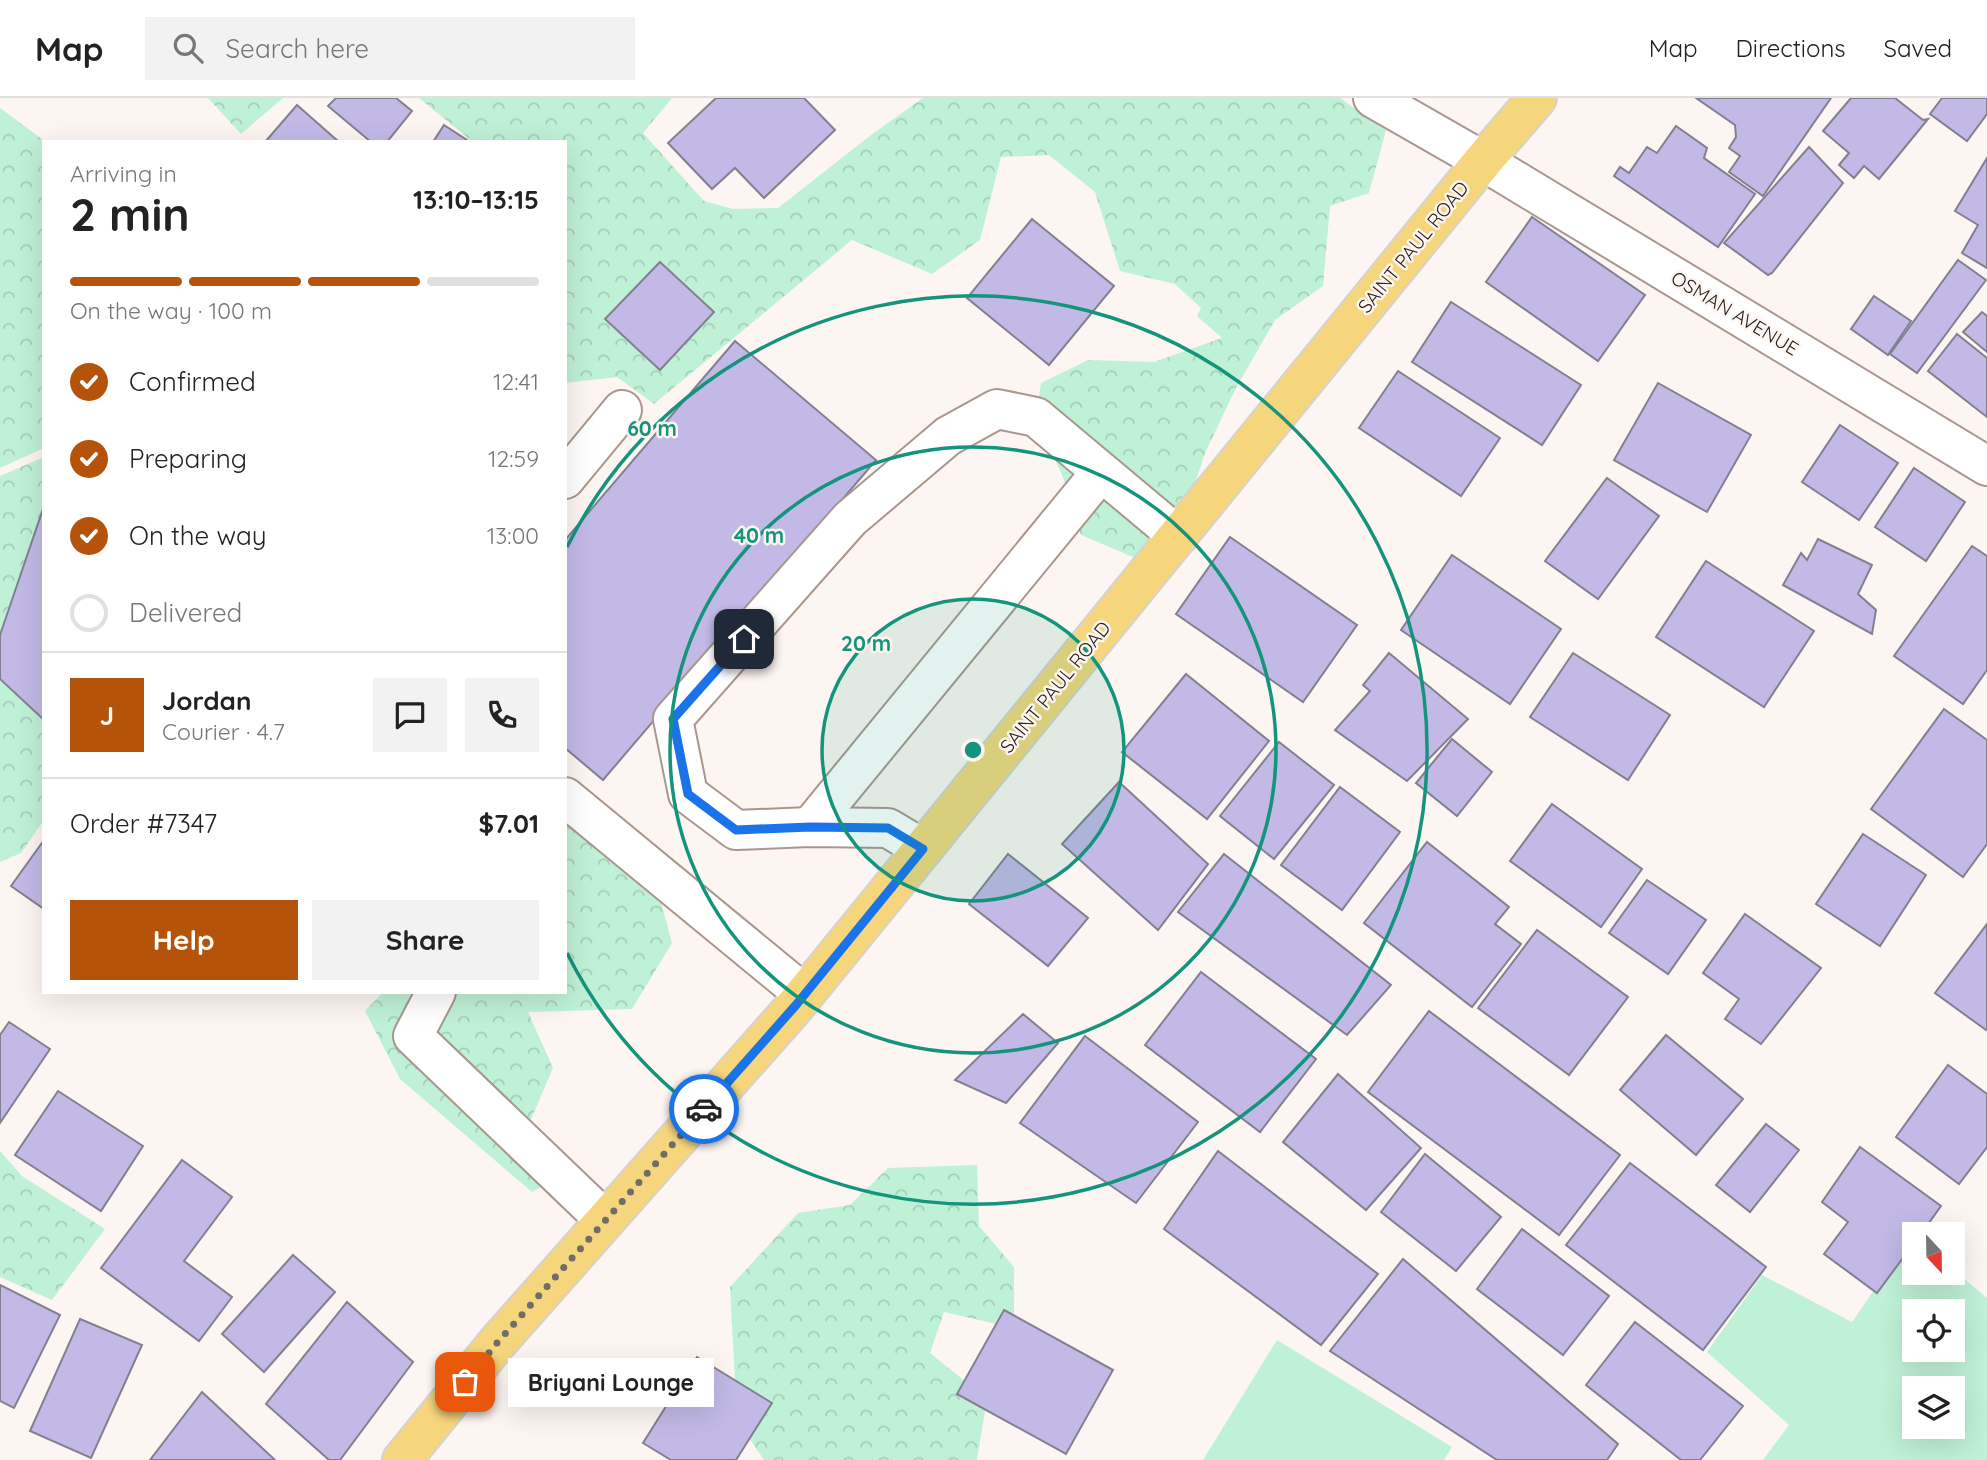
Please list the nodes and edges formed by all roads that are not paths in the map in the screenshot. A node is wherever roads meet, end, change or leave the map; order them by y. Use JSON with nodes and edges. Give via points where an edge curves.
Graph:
{"nodes":[{"id":1,"x":1373,"y":98,"type":"edge"},
{"id":2,"x":1537,"y":98,"type":"edge"},
{"id":3,"x":1483,"y":160,"type":"junction"},
{"id":4,"x":622,"y":410,"type":"dead end"},
{"id":5,"x":1987,"y":466,"type":"edge"},
{"id":6,"x":1101,"y":472,"type":"junction"},
{"id":7,"x":567,"y":477,"type":"edge"},
{"id":8,"x":1178,"y":536,"type":"junction"},
{"id":9,"x":567,"y":799,"type":"edge"},
{"id":10,"x":810,"y":827,"type":"junction"},
{"id":11,"x":923,"y":849,"type":"junction"},
{"id":12,"x":435,"y":994,"type":"edge"},
{"id":13,"x":804,"y":994,"type":"junction"},
{"id":14,"x":605,"y":1220,"type":"junction"},
{"id":15,"x":402,"y":1460,"type":"edge"}],
"edges":[{"from":1,"to":3,"type":"street","name":"OSMAN AVENUE"},
{"from":2,"to":3,"type":"main road","name":"SAINT PAUL ROAD"},
{"from":3,"to":5,"type":"street","name":"OSMAN AVENUE"},
{"from":3,"to":8,"type":"main road","name":"SAINT PAUL ROAD"},
{"from":4,"to":7,"type":"street"},
{"from":6,"to":8,"type":"street"},
{"from":6,"to":10,"type":"street"},
{"from":6,"to":10,"type":"street","via":[[1037,417],[998,409],[948,436],[850,519],[673,719],[688,794],[736,830]]},
{"from":8,"to":11,"type":"main road","name":"SAINT PAUL ROAD"},
{"from":9,"to":13,"type":"street"},
{"from":10,"to":11,"type":"street","via":[[888,828]]},
{"from":11,"to":13,"type":"main road","name":"SAINT PAUL ROAD"},
{"from":12,"to":14,"type":"street","via":[[413,1037]]},
{"from":13,"to":14,"type":"main road","name":"SAINT PAUL ROAD"},
{"from":14,"to":15,"type":"main road","name":"SAINT PAUL ROAD"}]}
